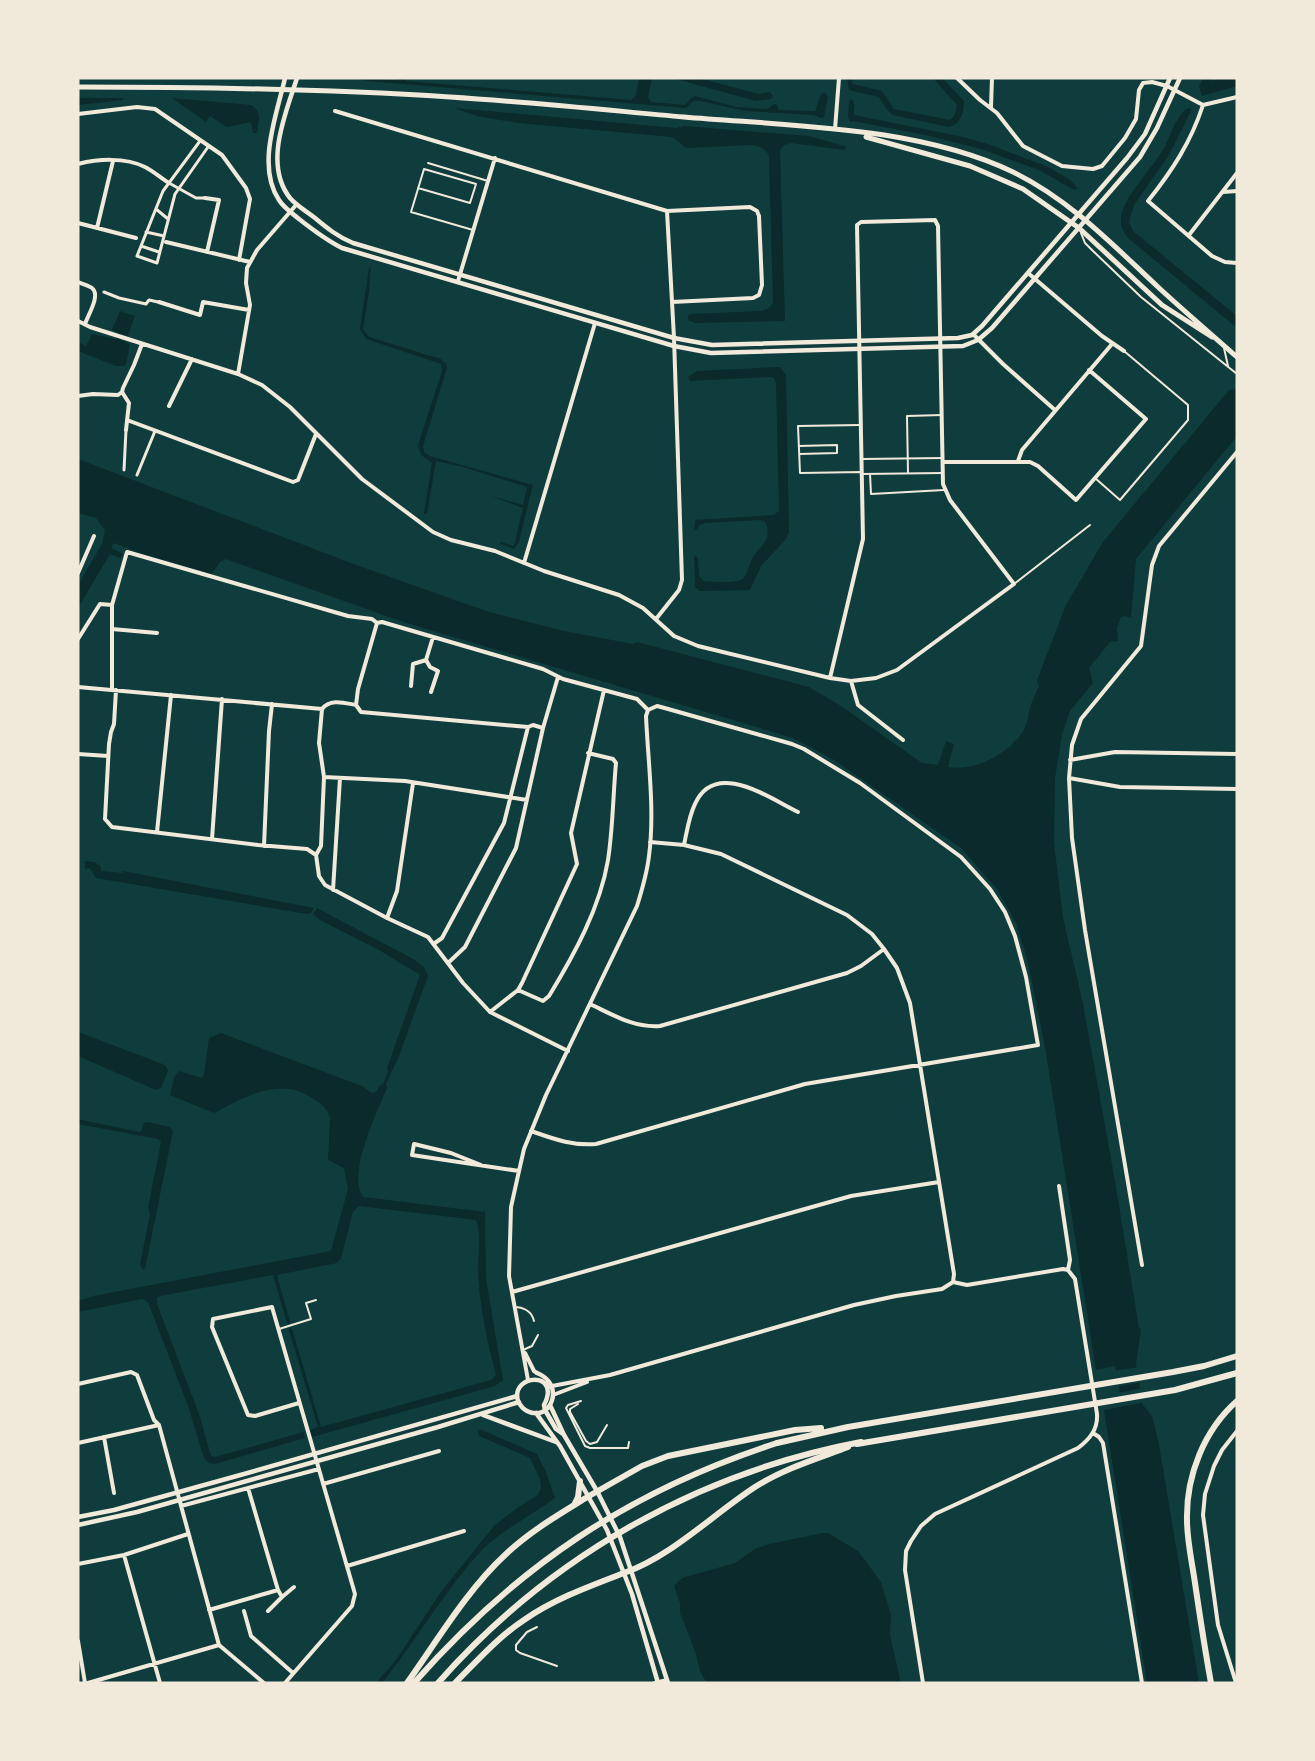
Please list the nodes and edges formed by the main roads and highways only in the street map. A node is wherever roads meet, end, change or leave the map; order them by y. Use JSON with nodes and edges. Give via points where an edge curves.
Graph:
{"nodes":[{"id":1,"x":78,"y":87,"type":"edge"},
{"id":2,"x":844,"y":131,"type":"junction"},
{"id":3,"x":1224,"y":345,"type":"junction"},
{"id":4,"x":1237,"y":357,"type":"edge"},
{"id":5,"x":1237,"y":1356,"type":"edge"},
{"id":6,"x":1237,"y":1373,"type":"edge"},
{"id":7,"x":1237,"y":1401,"type":"edge"},
{"id":8,"x":848,"y":1427,"type":"junction"},
{"id":9,"x":861,"y":1442,"type":"junction"},
{"id":10,"x":580,"y":1481,"type":"road end"},
{"id":11,"x":570,"y":1508,"type":"junction"},
{"id":12,"x":407,"y":1683,"type":"edge"},
{"id":13,"x":414,"y":1683,"type":"edge"},
{"id":14,"x":438,"y":1683,"type":"edge"},
{"id":15,"x":455,"y":1683,"type":"edge"},
{"id":16,"x":1210,"y":1683,"type":"edge"}],
"edges":[{"from":1,"to":2,"type":"main road","via":[[294,89],[459,98]]},
{"from":2,"to":3,"type":"main road","via":[[962,164],[1023,189],[1072,222],[1162,305]]},
{"from":2,"to":3,"type":"main road","via":[[967,154],[1027,180],[1086,220]]},
{"from":3,"to":4,"type":"main road"},
{"from":5,"to":8,"type":"main road","via":[[1154,1376]]},
{"from":6,"to":9,"type":"main road","via":[[1157,1393]]},
{"from":7,"to":16,"type":"main road","via":[[1215,1426],[1202,1449],[1188,1499],[1188,1537]]},
{"from":8,"to":11,"type":"main road","via":[[795,1430],[668,1455]]},
{"from":8,"to":13,"type":"main road","via":[[777,1443],[704,1470],[622,1509],[542,1562],[489,1606]]},
{"from":9,"to":14,"type":"main road","via":[[805,1454],[737,1476],[631,1526],[550,1578],[511,1610]]},
{"from":9,"to":15,"type":"main road","via":[[764,1482],[652,1561],[568,1596],[523,1620]]},
{"from":10,"to":11,"type":"main road","via":[[578,1499]]},
{"from":11,"to":12,"type":"main road","via":[[520,1542],[486,1575]]}]}
